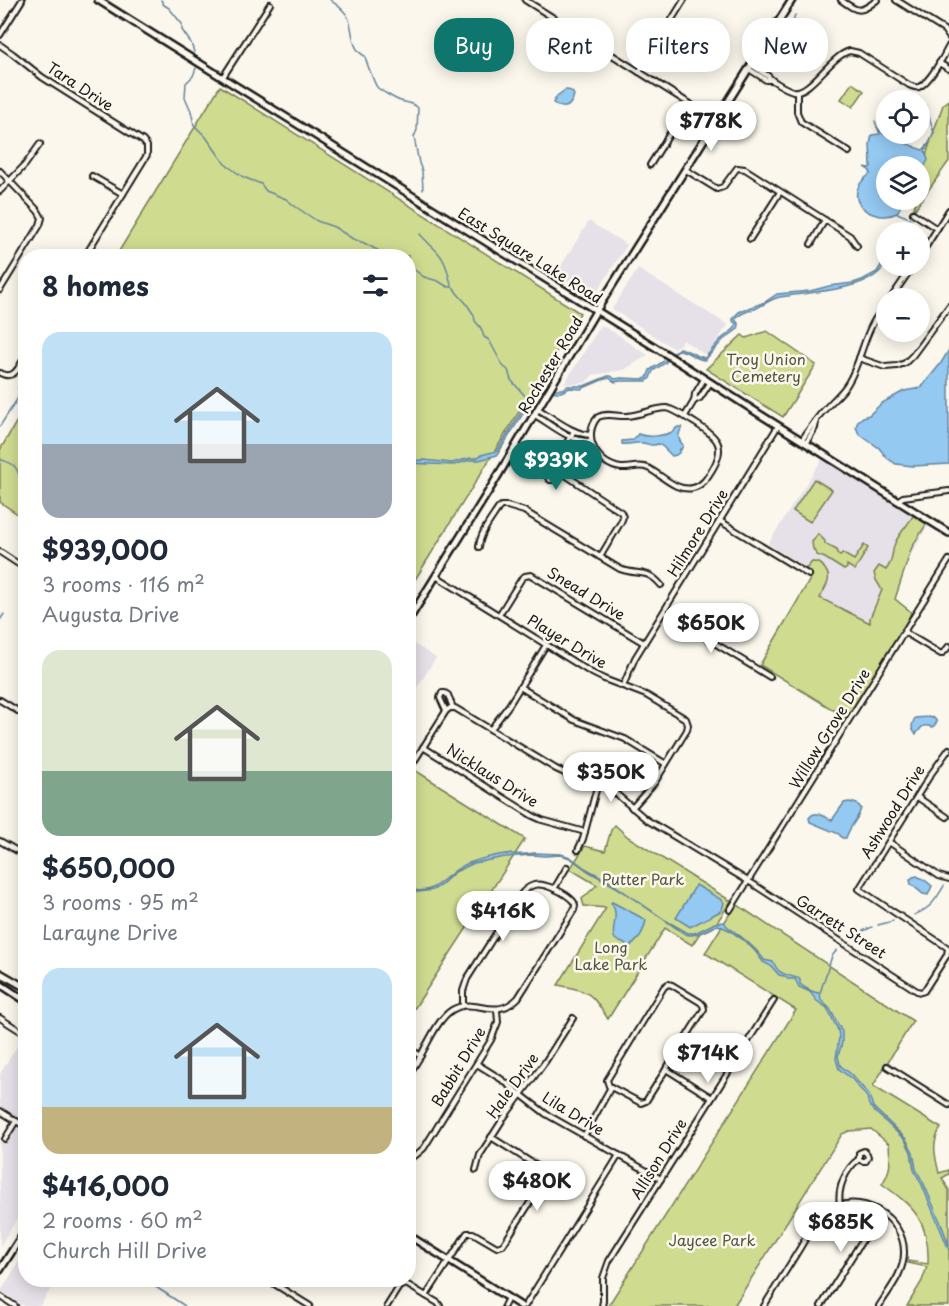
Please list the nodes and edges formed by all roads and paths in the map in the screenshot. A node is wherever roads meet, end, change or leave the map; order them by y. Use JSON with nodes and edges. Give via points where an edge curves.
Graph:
{"nodes":[{"id":1,"x":22,"y":0,"type":"edge"},
{"id":2,"x":98,"y":0,"type":"edge"},
{"id":3,"x":525,"y":0,"type":"edge"},
{"id":4,"x":684,"y":0,"type":"edge"},
{"id":5,"x":792,"y":0,"type":"edge"},
{"id":6,"x":841,"y":0,"type":"edge"},
{"id":7,"x":878,"y":0,"type":"edge"},
{"id":8,"x":896,"y":0,"type":"edge"},
{"id":9,"x":270,"y":4,"type":"dead end"},
{"id":10,"x":673,"y":18,"type":"edge"},
{"id":11,"x":781,"y":18,"type":"edge"},
{"id":12,"x":0,"y":35,"type":"edge"},
{"id":13,"x":949,"y":37,"type":"edge"},
{"id":14,"x":0,"y":45,"type":"edge"},
{"id":15,"x":949,"y":46,"type":"edge"},
{"id":16,"x":939,"y":63,"type":"junction"},
{"id":17,"x":626,"y":64,"type":"edge"},
{"id":18,"x":949,"y":69,"type":"edge"},
{"id":19,"x":639,"y":72,"type":"edge"},
{"id":20,"x":748,"y":72,"type":"edge"},
{"id":21,"x":757,"y":72,"type":"edge"},
{"id":22,"x":223,"y":77,"type":"junction"},
{"id":23,"x":797,"y":92,"type":"junction"},
{"id":24,"x":689,"y":103,"type":"junction"},
{"id":25,"x":717,"y":121,"type":"junction"},
{"id":26,"x":40,"y":144,"type":"dead end"},
{"id":27,"x":849,"y":152,"type":"dead end"},
{"id":28,"x":650,"y":165,"type":"dead end"},
{"id":29,"x":686,"y":170,"type":"junction"},
{"id":30,"x":0,"y":171,"type":"edge"},
{"id":31,"x":92,"y":176,"type":"dead end"},
{"id":32,"x":10,"y":181,"type":"junction"},
{"id":33,"x":0,"y":190,"type":"edge"},
{"id":34,"x":780,"y":192,"type":"junction"},
{"id":35,"x":123,"y":194,"type":"junction"},
{"id":36,"x":949,"y":210,"type":"edge"},
{"id":37,"x":913,"y":213,"type":"dead end"},
{"id":38,"x":825,"y":220,"type":"junction"},
{"id":39,"x":937,"y":229,"type":"junction"},
{"id":40,"x":750,"y":239,"type":"dead end"},
{"id":41,"x":930,"y":240,"type":"edge"},
{"id":42,"x":811,"y":244,"type":"dead end"},
{"id":43,"x":857,"y":246,"type":"dead end"},
{"id":44,"x":25,"y":249,"type":"edge"},
{"id":45,"x":89,"y":249,"type":"edge"},
{"id":46,"x":18,"y":261,"type":"edge"},
{"id":47,"x":0,"y":290,"type":"edge"},
{"id":48,"x":949,"y":306,"type":"edge"},
{"id":49,"x":596,"y":311,"type":"junction"},
{"id":50,"x":876,"y":318,"type":"edge"},
{"id":51,"x":859,"y":358,"type":"junction"},
{"id":52,"x":18,"y":368,"type":"edge"},
{"id":53,"x":0,"y":373,"type":"edge"},
{"id":54,"x":704,"y":379,"type":"junction"},
{"id":55,"x":710,"y":383,"type":"junction"},
{"id":56,"x":694,"y":401,"type":"junction"},
{"id":57,"x":538,"y":409,"type":"junction"},
{"id":58,"x":535,"y":415,"type":"junction"},
{"id":59,"x":685,"y":417,"type":"junction"},
{"id":60,"x":778,"y":426,"type":"junction"},
{"id":61,"x":574,"y":431,"type":"junction"},
{"id":62,"x":591,"y":435,"type":"junction"},
{"id":63,"x":571,"y":437,"type":"junction"},
{"id":64,"x":591,"y":441,"type":"junction"},
{"id":65,"x":804,"y":441,"type":"junction"},
{"id":66,"x":552,"y":466,"type":"junction"},
{"id":67,"x":560,"y":472,"type":"junction"},
{"id":68,"x":949,"y":491,"type":"edge"},
{"id":69,"x":897,"y":501,"type":"junction"},
{"id":70,"x":720,"y":520,"type":"junction"},
{"id":71,"x":949,"y":533,"type":"edge"},
{"id":72,"x":479,"y":547,"type":"dead end"},
{"id":73,"x":0,"y":552,"type":"edge"},
{"id":74,"x":600,"y":557,"type":"junction"},
{"id":75,"x":949,"y":560,"type":"edge"},
{"id":76,"x":18,"y":564,"type":"edge"},
{"id":77,"x":809,"y":575,"type":"dead end"},
{"id":78,"x":436,"y":576,"type":"junction"},
{"id":79,"x":661,"y":585,"type":"dead end"},
{"id":80,"x":416,"y":608,"type":"edge"},
{"id":81,"x":663,"y":612,"type":"junction"},
{"id":82,"x":499,"y":615,"type":"junction"},
{"id":83,"x":904,"y":632,"type":"junction"},
{"id":84,"x":644,"y":644,"type":"junction"},
{"id":85,"x":546,"y":645,"type":"junction"},
{"id":86,"x":949,"y":646,"type":"edge"},
{"id":87,"x":770,"y":677,"type":"dead end"},
{"id":88,"x":623,"y":686,"type":"junction"},
{"id":89,"x":520,"y":687,"type":"junction"},
{"id":90,"x":0,"y":700,"type":"edge"},
{"id":91,"x":18,"y":711,"type":"edge"},
{"id":92,"x":491,"y":729,"type":"junction"},
{"id":93,"x":423,"y":747,"type":"junction"},
{"id":94,"x":948,"y":752,"type":"edge"},
{"id":95,"x":416,"y":758,"type":"edge"},
{"id":96,"x":666,"y":764,"type":"junction"},
{"id":97,"x":598,"y":783,"type":"junction"},
{"id":98,"x":917,"y":797,"type":"junction"},
{"id":99,"x":632,"y":808,"type":"junction"},
{"id":100,"x":947,"y":817,"type":"dead end"},
{"id":101,"x":585,"y":832,"type":"junction"},
{"id":102,"x":0,"y":841,"type":"edge"},
{"id":103,"x":889,"y":842,"type":"junction"},
{"id":104,"x":578,"y":850,"type":"dead end"},
{"id":105,"x":18,"y":851,"type":"edge"},
{"id":106,"x":567,"y":867,"type":"dead end"},
{"id":107,"x":949,"y":879,"type":"edge"},
{"id":108,"x":747,"y":882,"type":"junction"},
{"id":109,"x":554,"y":889,"type":"junction"},
{"id":110,"x":730,"y":910,"type":"dead end"},
{"id":111,"x":0,"y":973,"type":"edge"},
{"id":112,"x":0,"y":984,"type":"edge"},
{"id":113,"x":18,"y":984,"type":"edge"},
{"id":114,"x":18,"y":987,"type":"edge"},
{"id":115,"x":921,"y":992,"type":"joint"},
{"id":116,"x":13,"y":993,"type":"junction"},
{"id":117,"x":18,"y":996,"type":"edge"},
{"id":118,"x":774,"y":1000,"type":"dead end"},
{"id":119,"x":463,"y":1006,"type":"junction"},
{"id":120,"x":497,"y":1010,"type":"junction"},
{"id":121,"x":0,"y":1018,"type":"edge"},
{"id":122,"x":573,"y":1018,"type":"dead end"},
{"id":123,"x":18,"y":1029,"type":"edge"},
{"id":124,"x":416,"y":1053,"type":"edge"},
{"id":125,"x":421,"y":1056,"type":"junction"},
{"id":126,"x":416,"y":1063,"type":"edge"},
{"id":127,"x":477,"y":1064,"type":"junction"},
{"id":128,"x":887,"y":1066,"type":"dead end"},
{"id":129,"x":666,"y":1069,"type":"junction"},
{"id":130,"x":611,"y":1087,"type":"junction"},
{"id":131,"x":520,"y":1095,"type":"junction"},
{"id":132,"x":712,"y":1098,"type":"junction"},
{"id":133,"x":949,"y":1104,"type":"edge"},
{"id":134,"x":0,"y":1111,"type":"edge"},
{"id":135,"x":16,"y":1121,"type":"joint"},
{"id":136,"x":584,"y":1136,"type":"junction"},
{"id":137,"x":491,"y":1137,"type":"junction"},
{"id":138,"x":4,"y":1139,"type":"dead end"},
{"id":139,"x":416,"y":1155,"type":"edge"},
{"id":140,"x":619,"y":1155,"type":"junction"},
{"id":141,"x":859,"y":1159,"type":"dead end"},
{"id":142,"x":476,"y":1170,"type":"dead end"},
{"id":143,"x":661,"y":1179,"type":"junction"},
{"id":144,"x":840,"y":1205,"type":"junction"},
{"id":145,"x":880,"y":1212,"type":"junction"},
{"id":146,"x":416,"y":1240,"type":"edge"},
{"id":147,"x":18,"y":1242,"type":"edge"},
{"id":148,"x":448,"y":1261,"type":"junction"},
{"id":149,"x":0,"y":1270,"type":"edge"},
{"id":150,"x":279,"y":1287,"type":"edge"},
{"id":151,"x":400,"y":1287,"type":"edge"},
{"id":152,"x":412,"y":1287,"type":"edge"},
{"id":153,"x":0,"y":1296,"type":"edge"},
{"id":154,"x":426,"y":1296,"type":"junction"},
{"id":155,"x":508,"y":1298,"type":"junction"},
{"id":156,"x":519,"y":1305,"type":"edge"},
{"id":157,"x":15,"y":1306,"type":"edge"},
{"id":158,"x":310,"y":1306,"type":"edge"},
{"id":159,"x":387,"y":1306,"type":"edge"},
{"id":160,"x":440,"y":1306,"type":"edge"},
{"id":161,"x":504,"y":1306,"type":"edge"},
{"id":162,"x":602,"y":1306,"type":"edge"},
{"id":163,"x":764,"y":1306,"type":"edge"},
{"id":164,"x":821,"y":1306,"type":"edge"},
{"id":165,"x":879,"y":1306,"type":"edge"}],
"edges":[{"from":1,"to":12,"type":"street"},
{"from":2,"to":22,"type":"main road","name":"East Square Lake Road"},
{"from":3,"to":17,"type":"street"},
{"from":4,"to":10,"type":"street"},
{"from":5,"to":11,"type":"main road","name":"Rochester Road"},
{"from":6,"to":7,"type":"street","via":[[861,10]]},
{"from":8,"to":13,"type":"street"},
{"from":9,"to":22,"type":"street"},
{"from":14,"to":35,"type":"street","name":"Tara Drive","via":[[42,77],[143,141],[147,155]]},
{"from":15,"to":16,"type":"street"},
{"from":16,"to":18,"type":"street"},
{"from":16,"to":23,"type":"street","via":[[926,83],[914,87],[850,51],[842,53]]},
{"from":19,"to":24,"type":"street"},
{"from":20,"to":25,"type":"main road","name":"Rochester Road"},
{"from":21,"to":23,"type":"street","via":[[766,80]]},
{"from":22,"to":49,"type":"main road","name":"East Square Lake Road"},
{"from":23,"to":27,"type":"street","via":[[801,122]]},
{"from":24,"to":25,"type":"street"},
{"from":24,"to":28,"type":"street"},
{"from":25,"to":29,"type":"main road","name":"Rochester Road"},
{"from":26,"to":32,"type":"street"},
{"from":29,"to":34,"type":"street","via":[[720,189],[741,168]]},
{"from":29,"to":49,"type":"main road","name":"Rochester Road"},
{"from":30,"to":32,"type":"street"},
{"from":31,"to":35,"type":"street"},
{"from":32,"to":33,"type":"street"},
{"from":32,"to":44,"type":"street","via":[[42,216]]},
{"from":34,"to":38,"type":"street"},
{"from":34,"to":40,"type":"street"},
{"from":35,"to":45,"type":"street"},
{"from":36,"to":39,"type":"street"},
{"from":37,"to":39,"type":"street"},
{"from":38,"to":42,"type":"street"},
{"from":38,"to":43,"type":"street","via":[[850,236]]},
{"from":39,"to":41,"type":"street"},
{"from":46,"to":47,"type":"street"},
{"from":48,"to":51,"type":"street","via":[[904,363],[885,367]]},
{"from":49,"to":54,"type":"main road","name":"East Square Lake Road"},
{"from":49,"to":57,"type":"main road","name":"Rochester Road"},
{"from":50,"to":51,"type":"street"},
{"from":51,"to":65,"type":"street","via":[[845,388],[825,408]]},
{"from":52,"to":53,"type":"street","via":[[8,376]]},
{"from":54,"to":55,"type":"main road","name":"East Square Lake Road"},
{"from":54,"to":56,"type":"street"},
{"from":55,"to":56,"type":"street"},
{"from":55,"to":60,"type":"main road","name":"East Square Lake Road"},
{"from":56,"to":59,"type":"street"},
{"from":57,"to":58,"type":"main road","name":"Rochester Road"},
{"from":57,"to":61,"type":"street"},
{"from":58,"to":63,"type":"street"},
{"from":58,"to":78,"type":"main road","name":"Rochester Road"},
{"from":59,"to":62,"type":"street","via":[[664,408],[631,416],[604,414],[596,419]]},
{"from":59,"to":64,"type":"street","via":[[712,434],[719,447],[716,463],[706,479],[695,487],[679,487],[645,467],[614,466],[596,453]]},
{"from":60,"to":65,"type":"main road","name":"East Square Lake Road"},
{"from":60,"to":70,"type":"street","name":"Hilmore Drive"},
{"from":61,"to":62,"type":"street"},
{"from":61,"to":63,"type":"street"},
{"from":62,"to":64,"type":"street"},
{"from":63,"to":64,"type":"street"},
{"from":63,"to":66,"type":"street"},
{"from":65,"to":69,"type":"main road","name":"East Square Lake Road"},
{"from":66,"to":67,"type":"street"},
{"from":66,"to":67,"type":"street","via":[[547,474],[550,480]]},
{"from":67,"to":74,"type":"street","via":[[622,514]]},
{"from":68,"to":69,"type":"street"},
{"from":69,"to":71,"type":"main road","name":"East Square Lake Road"},
{"from":70,"to":77,"type":"street"},
{"from":70,"to":81,"type":"street","name":"Hilmore Drive"},
{"from":72,"to":74,"type":"street","via":[[498,509],[507,506],[528,513]]},
{"from":73,"to":76,"type":"street"},
{"from":74,"to":79,"type":"street","via":[[624,570],[652,575]]},
{"from":75,"to":83,"type":"street","name":"Willow Grove Drive"},
{"from":78,"to":80,"type":"main road","name":"Rochester Road"},
{"from":78,"to":82,"type":"street","name":"Player Drive"},
{"from":81,"to":84,"type":"street","name":"Hilmore Drive"},
{"from":81,"to":87,"type":"street"},
{"from":82,"to":84,"type":"street","name":"Snead Drive","via":[[522,578],[531,575]]},
{"from":82,"to":85,"type":"street","name":"Player Drive"},
{"from":83,"to":86,"type":"street","via":[[941,654]]},
{"from":83,"to":108,"type":"street","name":"Willow Grove Drive"},
{"from":84,"to":88,"type":"street","name":"Hilmore Drive"},
{"from":85,"to":88,"type":"street","name":"Player Drive","via":[[596,676]]},
{"from":85,"to":89,"type":"street"},
{"from":88,"to":96,"type":"street","name":"Player Drive","via":[[651,697],[688,722]]},
{"from":89,"to":92,"type":"street"},
{"from":89,"to":96,"type":"street","via":[[574,720],[625,739]]},
{"from":90,"to":91,"type":"street"},
{"from":92,"to":93,"type":"street","name":"Garrett Street","via":[[458,709],[449,709]]},
{"from":92,"to":97,"type":"street","name":"Garrett Street","via":[[556,770]]},
{"from":93,"to":95,"type":"street"},
{"from":93,"to":101,"type":"street","name":"Nicklaus Drive","via":[[533,816]]},
{"from":94,"to":98,"type":"street","name":"Ashwood Drive"},
{"from":96,"to":99,"type":"street"},
{"from":97,"to":99,"type":"street","name":"Garrett Street","via":[[613,790]]},
{"from":97,"to":101,"type":"street"},
{"from":98,"to":100,"type":"street"},
{"from":98,"to":103,"type":"street","name":"Ashwood Drive"},
{"from":99,"to":108,"type":"street","name":"Garrett Street"},
{"from":101,"to":104,"type":"street"},
{"from":102,"to":105,"type":"street"},
{"from":103,"to":107,"type":"street"},
{"from":103,"to":115,"type":"street","name":"Ashwood Drive","via":[[859,889],[948,948]]},
{"from":106,"to":109,"type":"street"},
{"from":108,"to":110,"type":"street","name":"Willow Grove Drive"},
{"from":108,"to":115,"type":"street","name":"Garrett Street"},
{"from":109,"to":119,"type":"street","via":[[536,885],[521,894],[467,979]]},
{"from":109,"to":120,"type":"street","via":[[573,901],[574,910],[519,996]]},
{"from":111,"to":113,"type":"main road"},
{"from":112,"to":116,"type":"main road"},
{"from":114,"to":116,"type":"main road"},
{"from":116,"to":117,"type":"main road"},
{"from":118,"to":132,"type":"street","name":"Allison Drive"},
{"from":119,"to":120,"type":"street"},
{"from":119,"to":125,"type":"street","via":[[444,1016]]},
{"from":120,"to":127,"type":"street","name":"Babbit Drive","via":[[495,1033]]},
{"from":121,"to":123,"type":"street"},
{"from":122,"to":131,"type":"street","name":"Hale Drive"},
{"from":124,"to":125,"type":"street"},
{"from":125,"to":126,"type":"street"},
{"from":127,"to":131,"type":"street","name":"Lila Drive"},
{"from":127,"to":139,"type":"street","name":"Babbit Drive"},
{"from":128,"to":133,"type":"street"},
{"from":129,"to":130,"type":"street","via":[[643,1103]]},
{"from":129,"to":130,"type":"street","via":[[704,1006],[668,984],[607,1078]]},
{"from":129,"to":132,"type":"street"},
{"from":130,"to":136,"type":"street"},
{"from":131,"to":136,"type":"street","name":"Lila Drive"},
{"from":131,"to":137,"type":"street","name":"Hale Drive"},
{"from":132,"to":143,"type":"street","name":"Allison Drive"},
{"from":134,"to":135,"type":"street"},
{"from":135,"to":138,"type":"street"},
{"from":136,"to":140,"type":"street","name":"Lila Drive"},
{"from":137,"to":142,"type":"street","name":"Hale Drive"},
{"from":137,"to":148,"type":"street","via":[[540,1168],[545,1179],[503,1245],[469,1233]]},
{"from":140,"to":143,"type":"street","name":"Lila Drive"},
{"from":140,"to":156,"type":"street"},
{"from":141,"to":144,"type":"street","via":[[844,1178]]},
{"from":143,"to":162,"type":"street","name":"Allison Drive","via":[[606,1266]]},
{"from":144,"to":145,"type":"street","via":[[861,1204]]},
{"from":144,"to":163,"type":"street","via":[[818,1220]]},
{"from":145,"to":164,"type":"street"},
{"from":145,"to":165,"type":"street","via":[[900,1232],[904,1254],[899,1274]]},
{"from":146,"to":148,"type":"main road"},
{"from":147,"to":149,"type":"main road"},
{"from":148,"to":154,"type":"street"},
{"from":148,"to":155,"type":"main road"},
{"from":150,"to":158,"type":"street"},
{"from":151,"to":159,"type":"street"},
{"from":152,"to":154,"type":"street"},
{"from":153,"to":157,"type":"street"},
{"from":154,"to":160,"type":"street"},
{"from":155,"to":156,"type":"main road"},
{"from":155,"to":161,"type":"street"}]}
